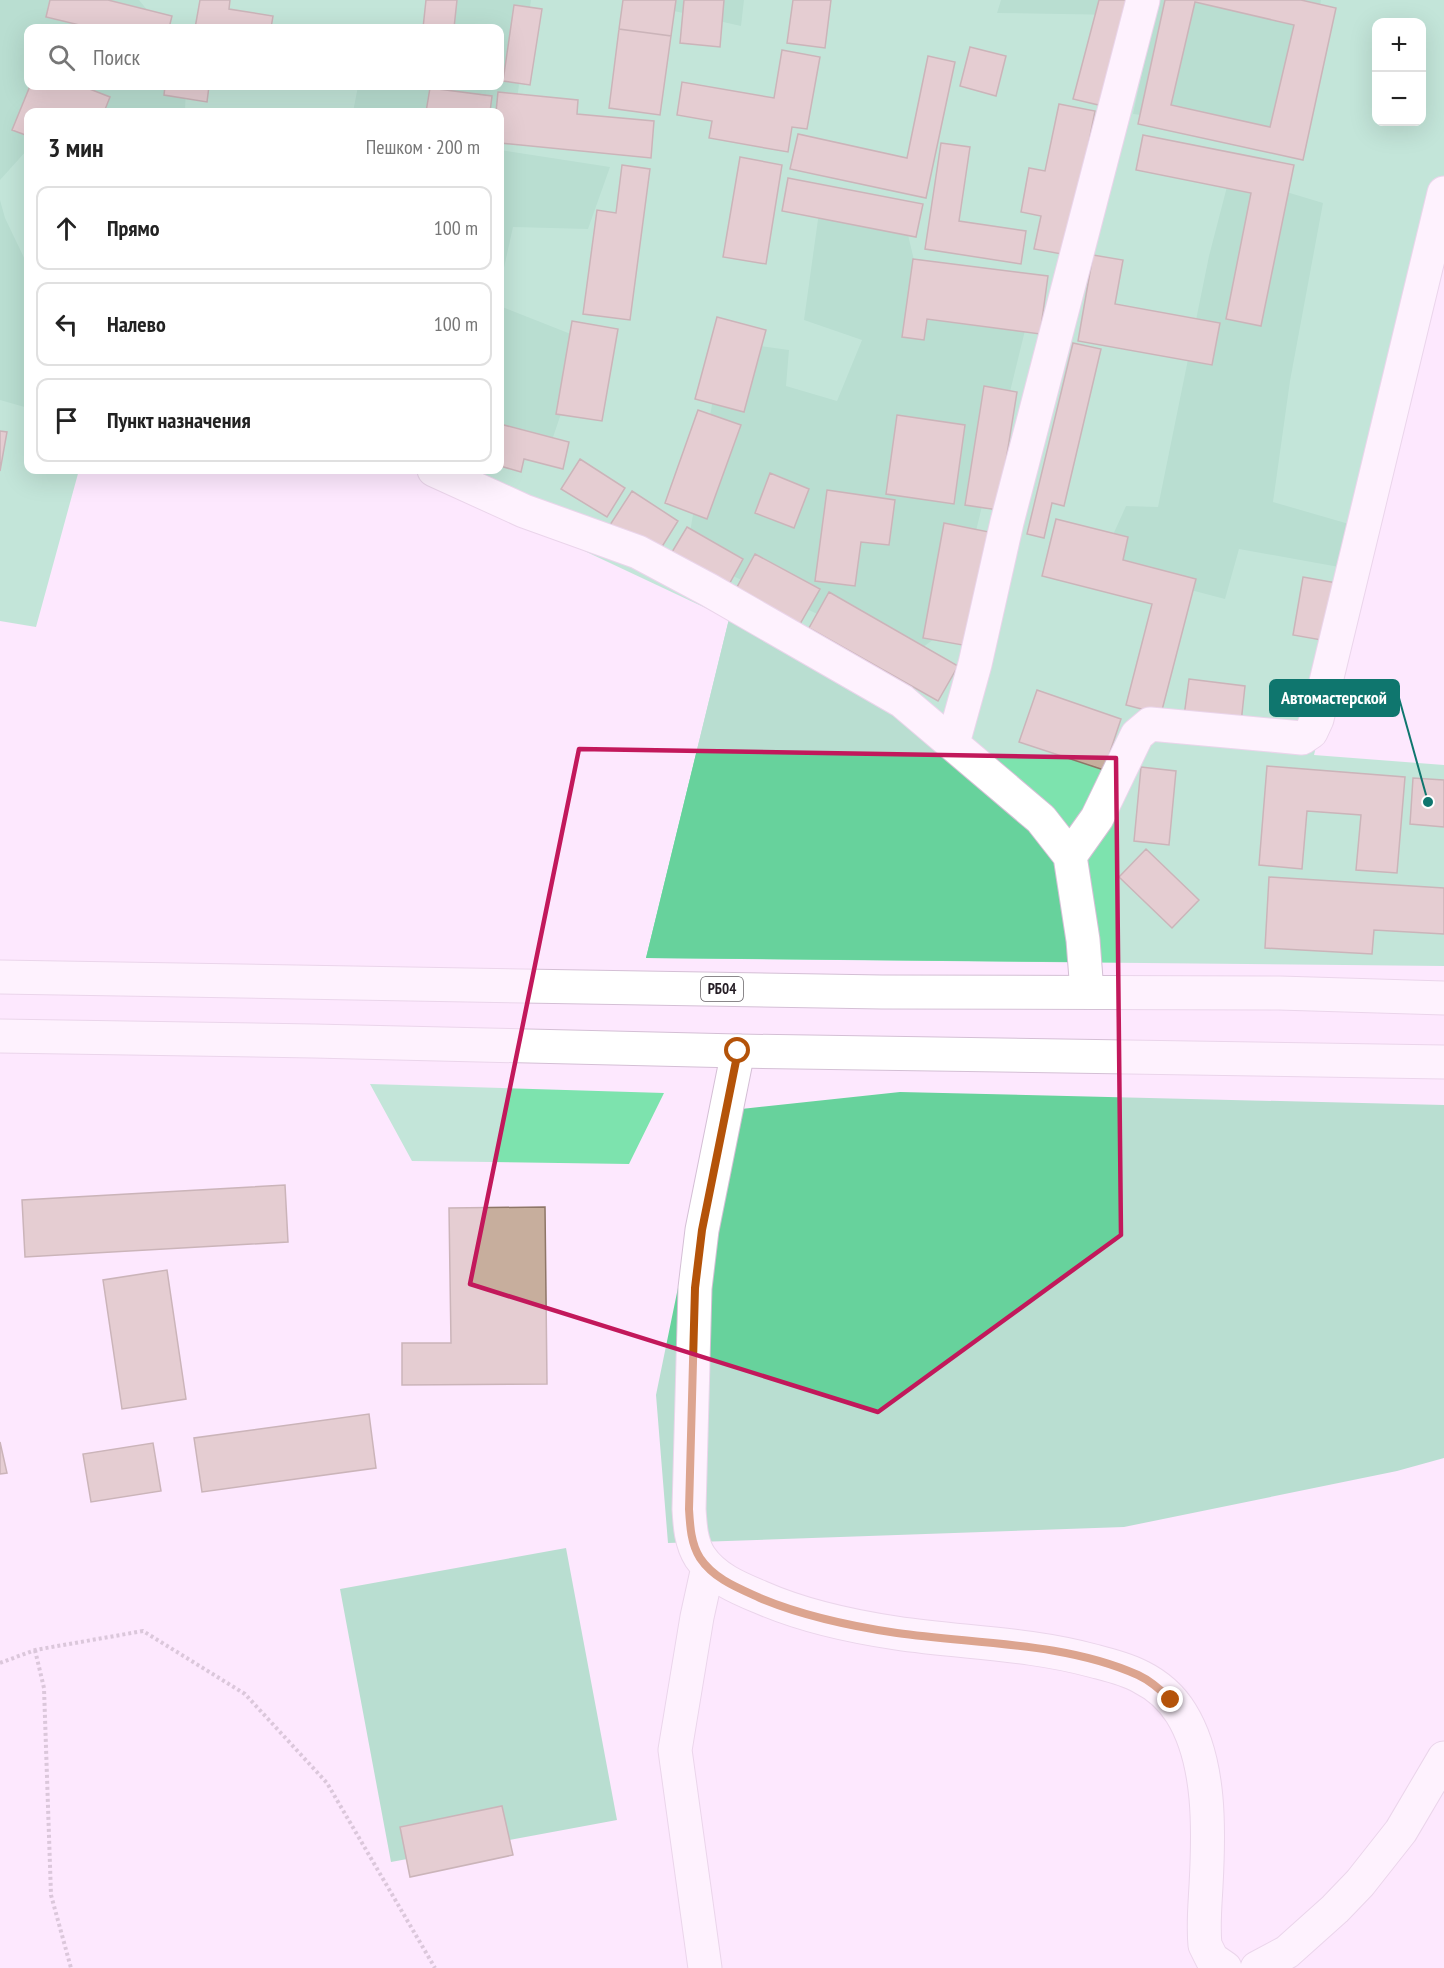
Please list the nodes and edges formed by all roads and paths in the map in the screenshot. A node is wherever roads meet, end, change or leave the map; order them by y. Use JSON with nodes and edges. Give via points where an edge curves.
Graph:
{"nodes":[{"id":1,"x":1143,"y":0,"type":"edge"},
{"id":2,"x":1444,"y":193,"type":"edge"},
{"id":3,"x":443,"y":474,"type":"edge"},
{"id":4,"x":954,"y":743,"type":"junction"},
{"id":5,"x":1070,"y":856,"type":"junction"},
{"id":6,"x":0,"y":978,"type":"edge"},
{"id":7,"x":1087,"y":992,"type":"junction"},
{"id":8,"x":1444,"y":998,"type":"edge"},
{"id":9,"x":0,"y":1036,"type":"edge"},
{"id":10,"x":738,"y":1051,"type":"junction"},
{"id":11,"x":1444,"y":1062,"type":"edge"},
{"id":12,"x":708,"y":1567,"type":"junction"},
{"id":13,"x":35,"y":1650,"type":"junction"},
{"id":14,"x":0,"y":1663,"type":"edge"},
{"id":15,"x":1444,"y":1758,"type":"edge"},
{"id":16,"x":71,"y":1968,"type":"edge"},
{"id":17,"x":435,"y":1968,"type":"edge"},
{"id":18,"x":705,"y":1968,"type":"edge"},
{"id":19,"x":1224,"y":1968,"type":"edge"},
{"id":20,"x":1257,"y":1968,"type":"edge"}],
"edges":[{"from":1,"to":4,"type":"main road","via":[[1007,522]]},
{"from":2,"to":5,"type":"main road","via":[[1311,732],[1302,738],[1150,724],[1137,735],[1097,818]]},
{"from":3,"to":4,"type":"main road","via":[[524,511],[638,552],[902,701]]},
{"from":4,"to":5,"type":"main road","via":[[1041,819]]},
{"from":5,"to":7,"type":"main road"},
{"from":6,"to":7,"type":"main road","number":"РБ04"},
{"from":7,"to":8,"type":"main road","number":"РБ04"},
{"from":9,"to":10,"type":"main road"},
{"from":10,"to":11,"type":"main road"},
{"from":10,"to":12,"type":"main road","via":[[702,1230],[695,1288],[689,1509],[695,1545]]},
{"from":12,"to":18,"type":"main road","via":[[675,1750]]},
{"from":12,"to":19,"type":"main road","via":[[735,1587],[816,1617],[896,1633],[1074,1655],[1139,1676],[1158,1687],[1180,1712],[1197,1751],[1207,1820],[1205,1945],[1212,1959]]},
{"from":13,"to":14,"type":"path"},
{"from":13,"to":16,"type":"path","via":[[44,1688],[51,1894]]},
{"from":13,"to":17,"type":"path","via":[[143,1631],[245,1694],[327,1783]]},
{"from":15,"to":20,"type":"main road","via":[[1401,1831],[1360,1883],[1287,1952]]}]}
